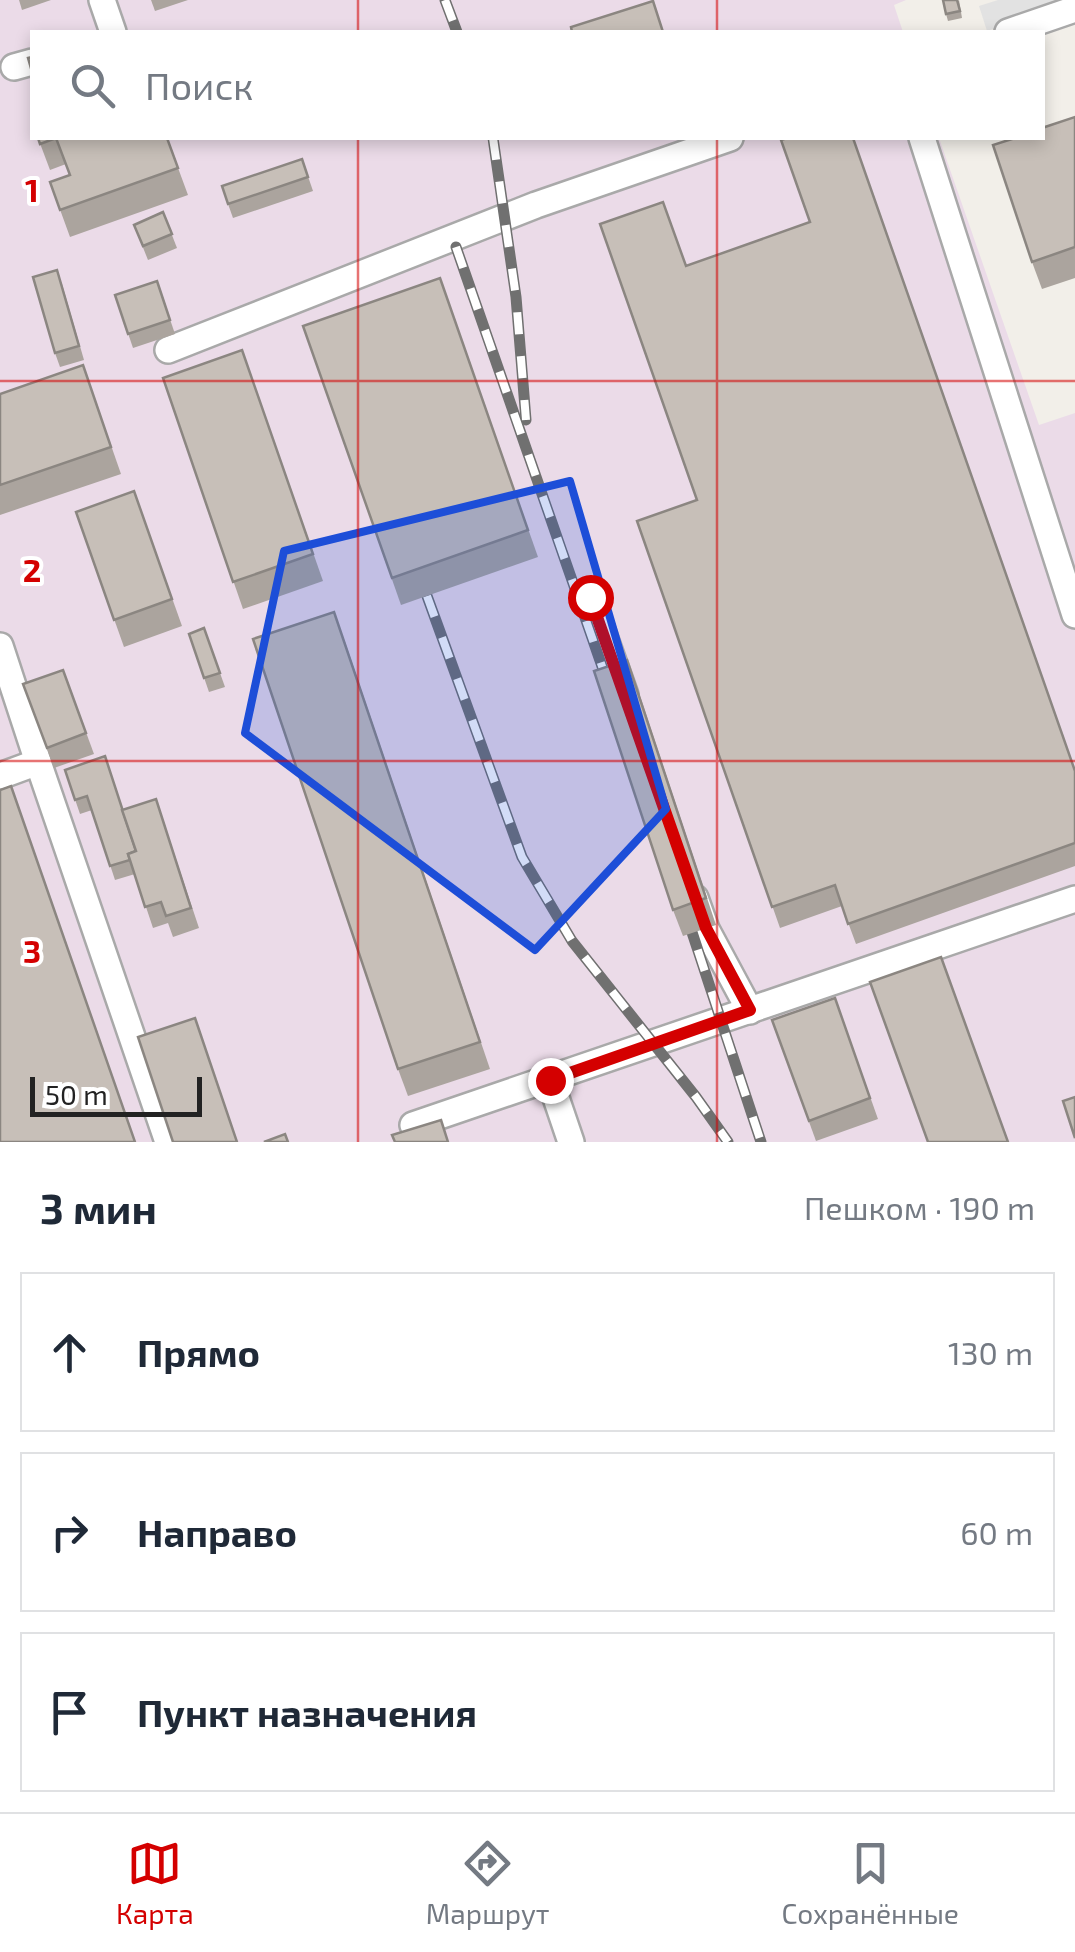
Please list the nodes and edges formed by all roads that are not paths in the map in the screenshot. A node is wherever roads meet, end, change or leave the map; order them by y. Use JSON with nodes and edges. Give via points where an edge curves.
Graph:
{"nodes":[{"id":1,"x":102,"y":0,"type":"edge"},
{"id":2,"x":1075,"y":9,"type":"edge"},
{"id":3,"x":113,"y":30,"type":"edge"},
{"id":4,"x":1014,"y":30,"type":"edge"},
{"id":5,"x":724,"y":140,"type":"edge"},
{"id":6,"x":923,"y":140,"type":"edge"},
{"id":7,"x":168,"y":350,"type":"dead end"},
{"id":8,"x":590,"y":597,"type":"dead end"},
{"id":9,"x":1075,"y":615,"type":"edge"},
{"id":10,"x":0,"y":646,"type":"edge"},
{"id":11,"x":630,"y":710,"type":"edge"},
{"id":12,"x":38,"y":762,"type":"junction"},
{"id":13,"x":0,"y":776,"type":"edge"},
{"id":14,"x":686,"y":874,"type":"edge"},
{"id":15,"x":1075,"y":898,"type":"edge"},
{"id":16,"x":750,"y":1010,"type":"junction"},
{"id":17,"x":550,"y":1080,"type":"junction"},
{"id":18,"x":413,"y":1125,"type":"edge"},
{"id":19,"x":168,"y":1142,"type":"edge"},
{"id":20,"x":571,"y":1142,"type":"edge"}],
"edges":[{"from":1,"to":3,"type":"lane"},
{"from":2,"to":4,"type":"lane"},
{"from":5,"to":7,"type":"lane","via":[[536,205]]},
{"from":6,"to":9,"type":"lane"},
{"from":8,"to":11,"type":"lane"},
{"from":10,"to":12,"type":"lane"},
{"from":12,"to":13,"type":"lane"},
{"from":12,"to":19,"type":"lane"},
{"from":14,"to":16,"type":"lane"},
{"from":15,"to":16,"type":"lane"},
{"from":16,"to":17,"type":"lane"},
{"from":17,"to":18,"type":"lane"},
{"from":17,"to":20,"type":"lane"}]}
